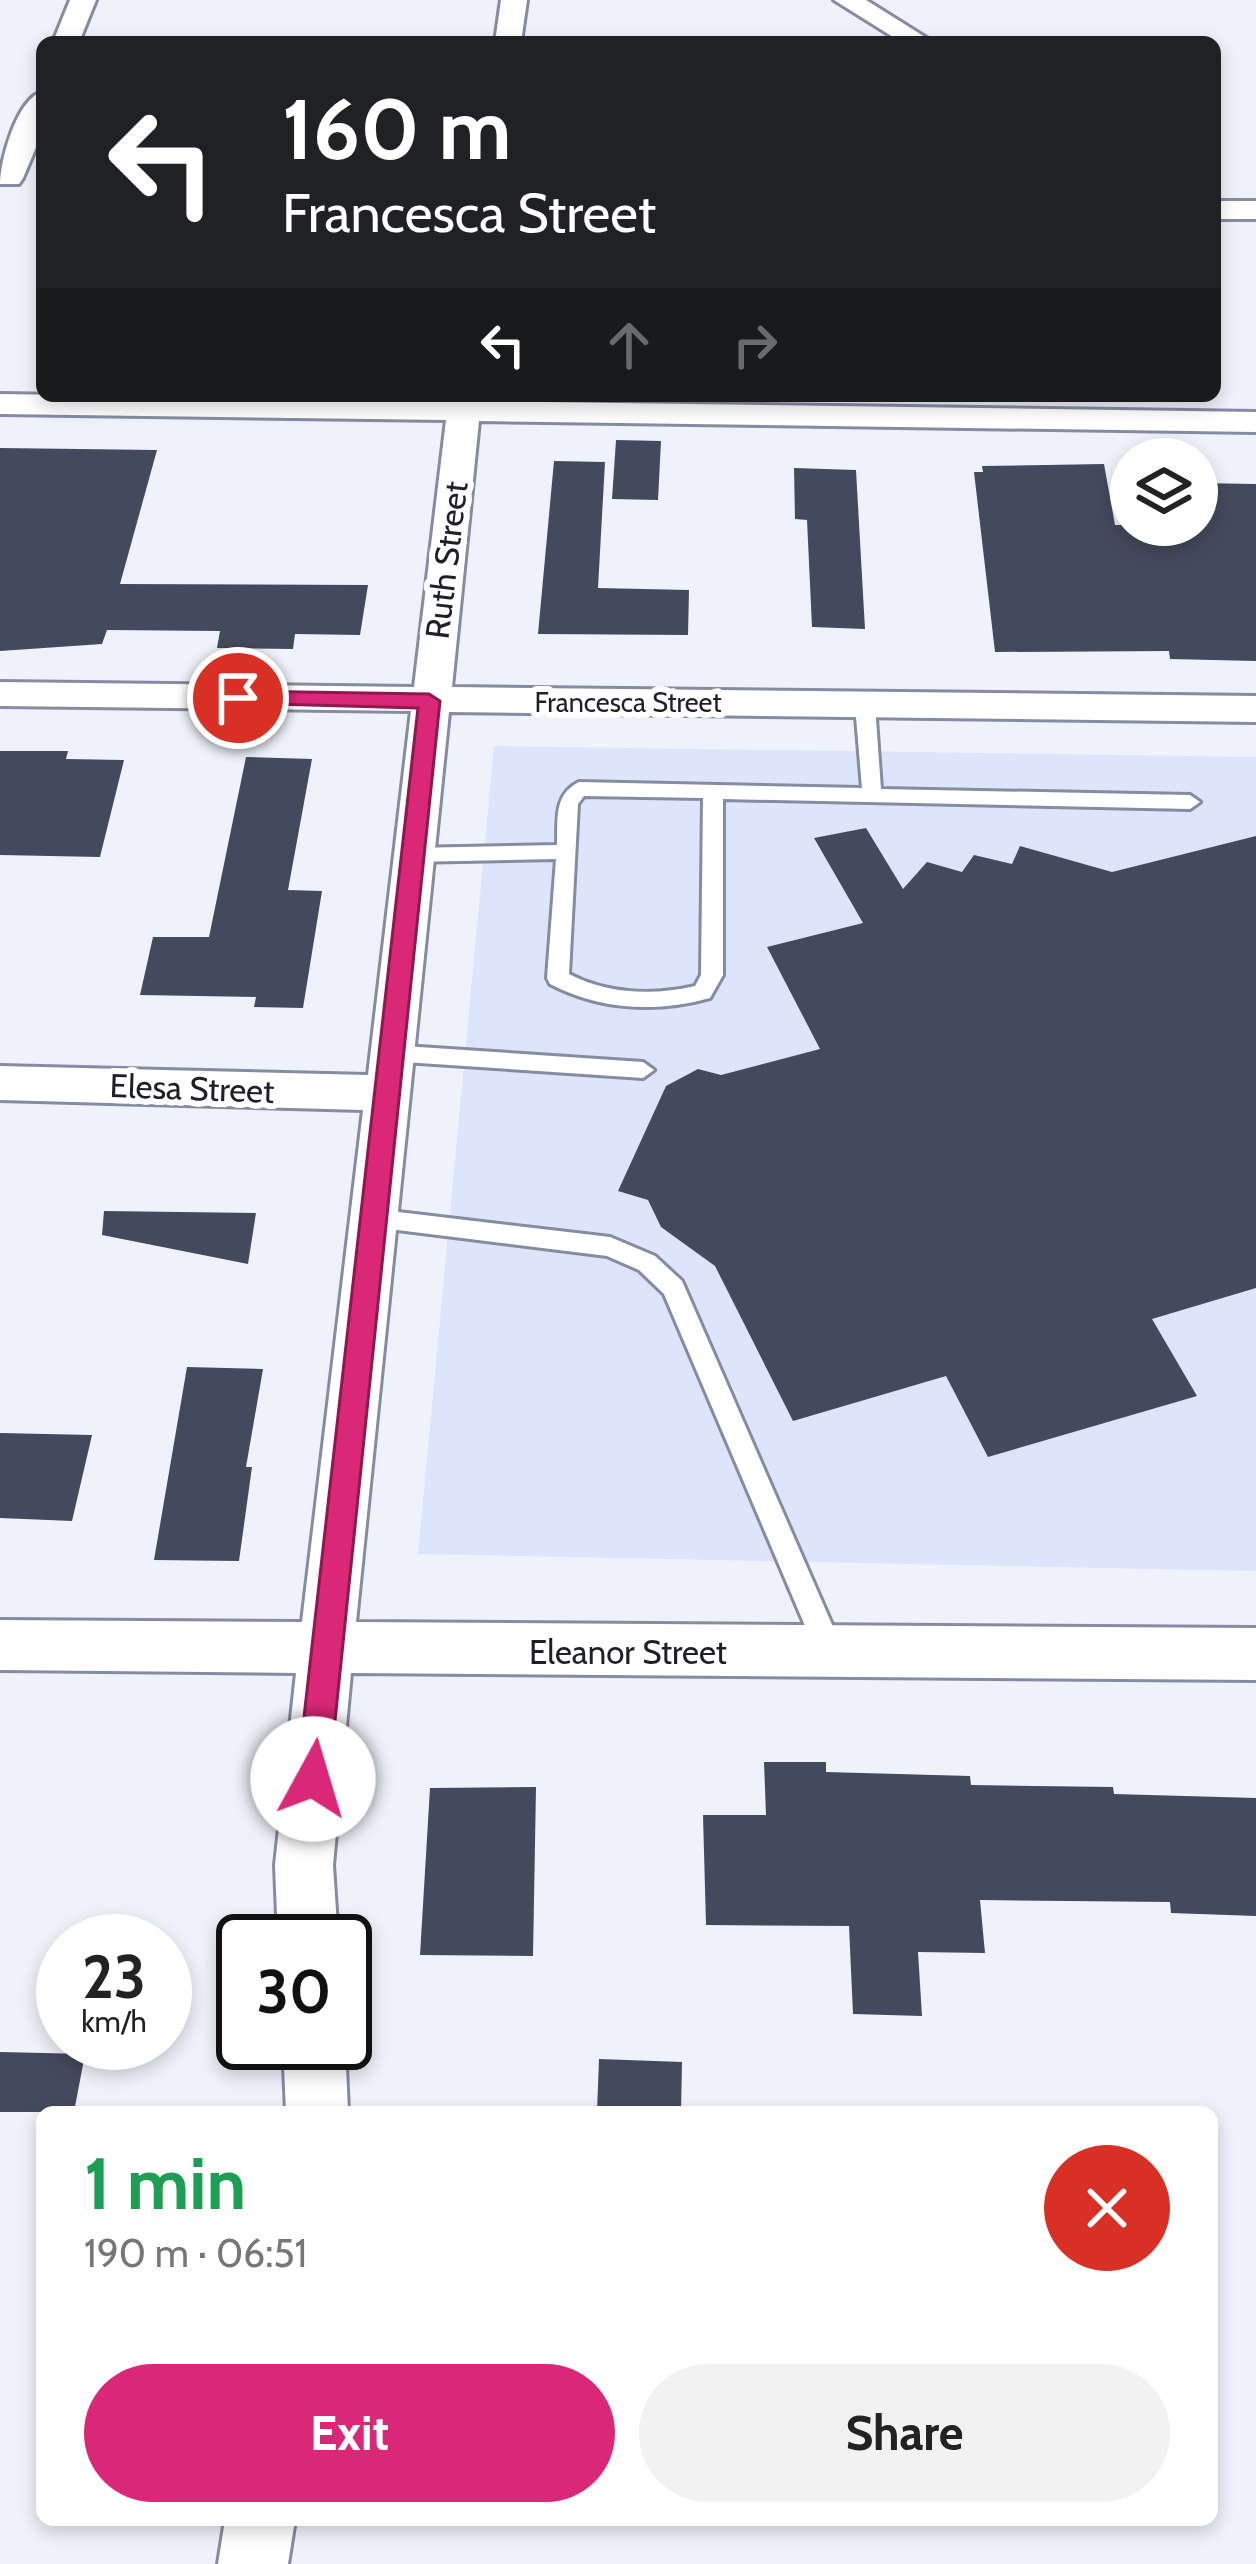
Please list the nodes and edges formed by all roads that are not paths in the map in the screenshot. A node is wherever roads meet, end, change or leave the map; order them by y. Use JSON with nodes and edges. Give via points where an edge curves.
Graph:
{"nodes":[{"id":1,"x":83,"y":0,"type":"edge"},
{"id":2,"x":514,"y":0,"type":"edge"},
{"id":3,"x":847,"y":0,"type":"edge"},
{"id":4,"x":68,"y":36,"type":"edge"},
{"id":5,"x":509,"y":36,"type":"edge"},
{"id":6,"x":910,"y":36,"type":"edge"},
{"id":7,"x":36,"y":113,"type":"edge"},
{"id":8,"x":5,"y":178,"type":"edge"},
{"id":9,"x":36,"y":180,"type":"edge"},
{"id":10,"x":1221,"y":210,"type":"edge"},
{"id":11,"x":1256,"y":210,"type":"edge"},
{"id":12,"x":465,"y":403,"type":"edge"},
{"id":13,"x":0,"y":404,"type":"edge"},
{"id":14,"x":1256,"y":422,"type":"edge"},
{"id":15,"x":0,"y":694,"type":"edge"},
{"id":16,"x":429,"y":701,"type":"junction"},
{"id":17,"x":865,"y":705,"type":"junction"},
{"id":18,"x":1256,"y":709,"type":"edge"},
{"id":19,"x":713,"y":793,"type":"junction"},
{"id":20,"x":872,"y":795,"type":"junction"},
{"id":21,"x":1190,"y":802,"type":"dead end"},
{"id":22,"x":567,"y":852,"type":"junction"},
{"id":23,"x":411,"y":855,"type":"junction"},
{"id":24,"x":643,"y":1070,"type":"dead end"},
{"id":25,"x":387,"y":1073,"type":"junction"},
{"id":26,"x":0,"y":1083,"type":"edge"},
{"id":27,"x":373,"y":1219,"type":"junction"},
{"id":28,"x":0,"y":1645,"type":"edge"},
{"id":29,"x":326,"y":1651,"type":"junction"},
{"id":30,"x":830,"y":1652,"type":"junction"},
{"id":31,"x":1256,"y":1654,"type":"edge"},
{"id":32,"x":307,"y":1914,"type":"edge"},
{"id":33,"x":315,"y":2070,"type":"edge"},
{"id":34,"x":317,"y":2106,"type":"edge"},
{"id":35,"x":259,"y":2526,"type":"edge"},
{"id":36,"x":253,"y":2564,"type":"edge"}],
"edges":[{"from":1,"to":4,"type":"street"},
{"from":2,"to":5,"type":"street"},
{"from":3,"to":6,"type":"street"},
{"from":7,"to":8,"type":"street"},
{"from":8,"to":9,"type":"street"},
{"from":10,"to":11,"type":"street"},
{"from":12,"to":13,"type":"street"},
{"from":12,"to":14,"type":"street"},
{"from":12,"to":16,"type":"street","name":"Ruth Street"},
{"from":15,"to":16,"type":"street","name":"Francesca Street"},
{"from":16,"to":17,"type":"street","name":"Francesca Street"},
{"from":16,"to":23,"type":"street","name":"Ruth Street"},
{"from":17,"to":18,"type":"street","name":"Francesca Street"},
{"from":17,"to":20,"type":"lane"},
{"from":19,"to":20,"type":"lane"},
{"from":19,"to":22,"type":"lane","via":[[579,789],[568,803]]},
{"from":19,"to":22,"type":"lane","via":[[712,975],[701,992],[586,995],[558,978]]},
{"from":20,"to":21,"type":"lane"},
{"from":22,"to":23,"type":"lane"},
{"from":23,"to":25,"type":"street","name":"Ruth Street"},
{"from":24,"to":25,"type":"lane"},
{"from":25,"to":26,"type":"street","name":"Elesa Street"},
{"from":25,"to":27,"type":"street","name":"Ruth Street"},
{"from":27,"to":29,"type":"street","name":"Ruth Street"},
{"from":27,"to":30,"type":"lane","via":[[610,1247],[647,1263],[673,1288]]},
{"from":28,"to":29,"type":"street","name":"Eleanor Street"},
{"from":29,"to":30,"type":"street","name":"Eleanor Street"},
{"from":29,"to":32,"type":"street","name":"Ruth Street","via":[[304,1865]]},
{"from":30,"to":31,"type":"street","name":"Eleanor Street"},
{"from":33,"to":34,"type":"street"},
{"from":35,"to":36,"type":"street"}]}
